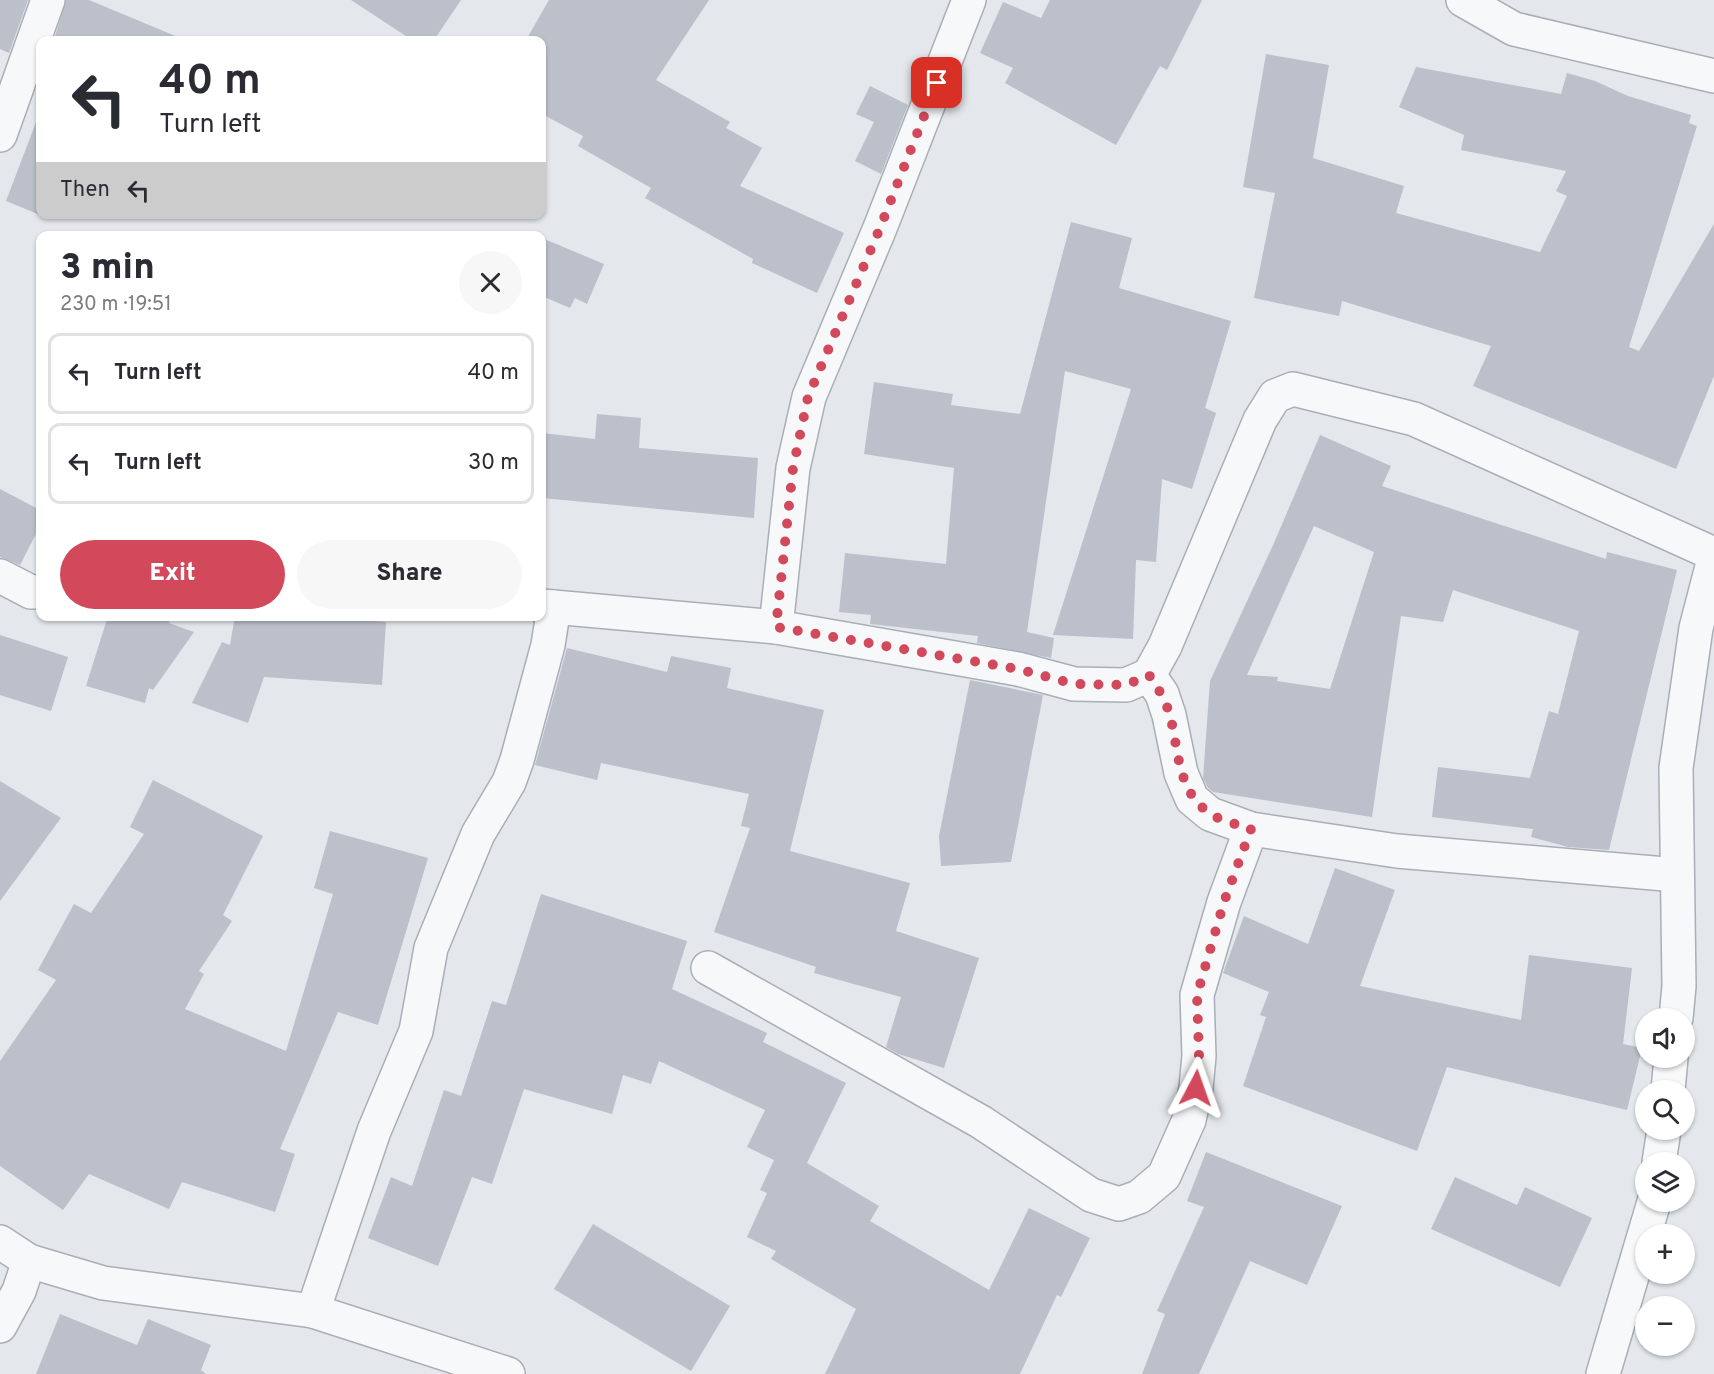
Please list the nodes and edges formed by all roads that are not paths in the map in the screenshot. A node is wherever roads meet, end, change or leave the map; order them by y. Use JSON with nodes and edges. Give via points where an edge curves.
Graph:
{"nodes":[{"id":1,"x":48,"y":0,"type":"edge"},
{"id":2,"x":969,"y":0,"type":"edge"},
{"id":3,"x":1462,"y":0,"type":"edge"},
{"id":4,"x":1714,"y":76,"type":"edge"},
{"id":5,"x":0,"y":135,"type":"edge"},
{"id":6,"x":1714,"y":557,"type":"edge"},
{"id":7,"x":0,"y":576,"type":"edge"},
{"id":8,"x":36,"y":592,"type":"edge"},
{"id":9,"x":548,"y":607,"type":"edge"},
{"id":10,"x":776,"y":627,"type":"junction"},
{"id":11,"x":1149,"y":675,"type":"junction"},
{"id":12,"x":1251,"y":829,"type":"junction"},
{"id":13,"x":1677,"y":875,"type":"junction"},
{"id":14,"x":708,"y":968,"type":"dead end"},
{"id":15,"x":1677,"y":1008,"type":"edge"},
{"id":16,"x":1651,"y":1212,"type":"edge"},
{"id":17,"x":0,"y":1242,"type":"edge"},
{"id":18,"x":29,"y":1261,"type":"junction"},
{"id":19,"x":313,"y":1311,"type":"junction"},
{"id":20,"x":0,"y":1326,"type":"edge"},
{"id":21,"x":508,"y":1374,"type":"edge"},
{"id":22,"x":1603,"y":1374,"type":"edge"}],
"edges":[{"from":1,"to":5,"type":"street"},
{"from":2,"to":10,"type":"street","via":[[880,228],[808,397],[793,468]]},
{"from":3,"to":4,"type":"street","via":[[1514,29]]},
{"from":6,"to":11,"type":"street","via":[[1414,419],[1293,389],[1275,396],[1260,420],[1165,646]]},
{"from":6,"to":13,"type":"street","via":[[1696,628],[1676,768]]},
{"from":7,"to":8,"type":"street"},
{"from":9,"to":10,"type":"street"},
{"from":9,"to":19,"type":"street","via":[[548,645],[517,760],[509,782],[478,834],[431,948],[416,1031],[374,1131]]},
{"from":10,"to":11,"type":"street","via":[[1018,669],[1074,684],[1126,685]]},
{"from":11,"to":12,"type":"street","via":[[1170,714],[1181,773],[1192,799],[1210,814]]},
{"from":12,"to":13,"type":"street","via":[[1398,851]]},
{"from":12,"to":14,"type":"street","via":[[1224,902],[1197,995],[1199,1056],[1188,1120],[1164,1176],[1139,1197],[1119,1204],[1091,1195],[981,1122]]},
{"from":13,"to":15,"type":"street"},
{"from":16,"to":22,"type":"street"},
{"from":17,"to":18,"type":"street"},
{"from":18,"to":19,"type":"street","via":[[103,1283]]},
{"from":18,"to":20,"type":"street","via":[[19,1291]]},
{"from":19,"to":21,"type":"street"}]}
